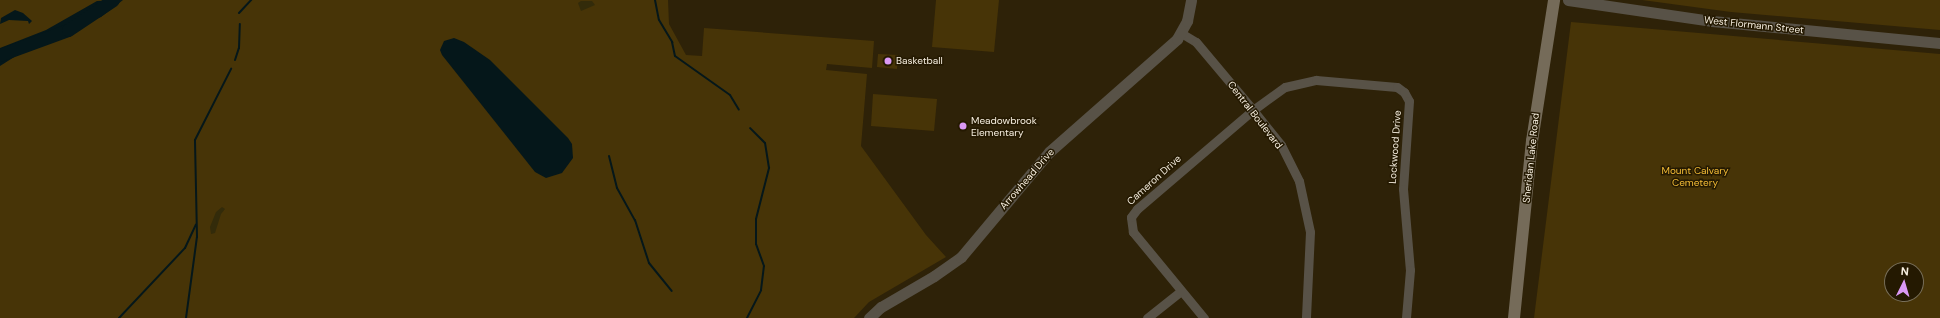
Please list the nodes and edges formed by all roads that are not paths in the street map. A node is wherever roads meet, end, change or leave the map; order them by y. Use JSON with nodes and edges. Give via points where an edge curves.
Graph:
{"nodes":[{"id":1,"x":1191,"y":0,"type":"edge"},
{"id":2,"x":1554,"y":0,"type":"edge"},
{"id":3,"x":1568,"y":0,"type":"edge"},
{"id":4,"x":1181,"y":33,"type":"junction"},
{"id":5,"x":1940,"y":43,"type":"edge"},
{"id":6,"x":1253,"y":110,"type":"junction"},
{"id":7,"x":1180,"y":291,"type":"junction"},
{"id":8,"x":869,"y":318,"type":"edge"},
{"id":9,"x":1147,"y":318,"type":"edge"},
{"id":10,"x":1204,"y":318,"type":"edge"},
{"id":11,"x":1306,"y":318,"type":"edge"},
{"id":12,"x":1406,"y":318,"type":"edge"},
{"id":13,"x":1514,"y":318,"type":"edge"}],
"edges":[{"from":1,"to":4,"type":"street","via":[[1187,21]]},
{"from":2,"to":13,"type":"main road","name":"Sheridan Lake Road","via":[[1532,141]]},
{"from":3,"to":5,"type":"street","name":"West Flormann Street","via":[[1712,21]]},
{"from":4,"to":6,"type":"street","name":"Central Boulevard","via":[[1196,42]]},
{"from":4,"to":8,"type":"street","name":"Arrowhead Drive","via":[[1162,54],[1049,152],[961,257]]},
{"from":6,"to":7,"type":"street","name":"Cameron Drive","via":[[1137,209],[1131,217],[1134,232]]},
{"from":6,"to":11,"type":"street","name":"Central Boulevard","via":[[1281,145],[1304,196],[1311,254]]},
{"from":6,"to":12,"type":"street","name":"Lockwood Drive","via":[[1285,87],[1316,80],[1397,87],[1404,92],[1409,101],[1402,189],[1410,270]]},
{"from":7,"to":9,"type":"street"},
{"from":7,"to":10,"type":"street","name":"Cameron Drive"}]}
